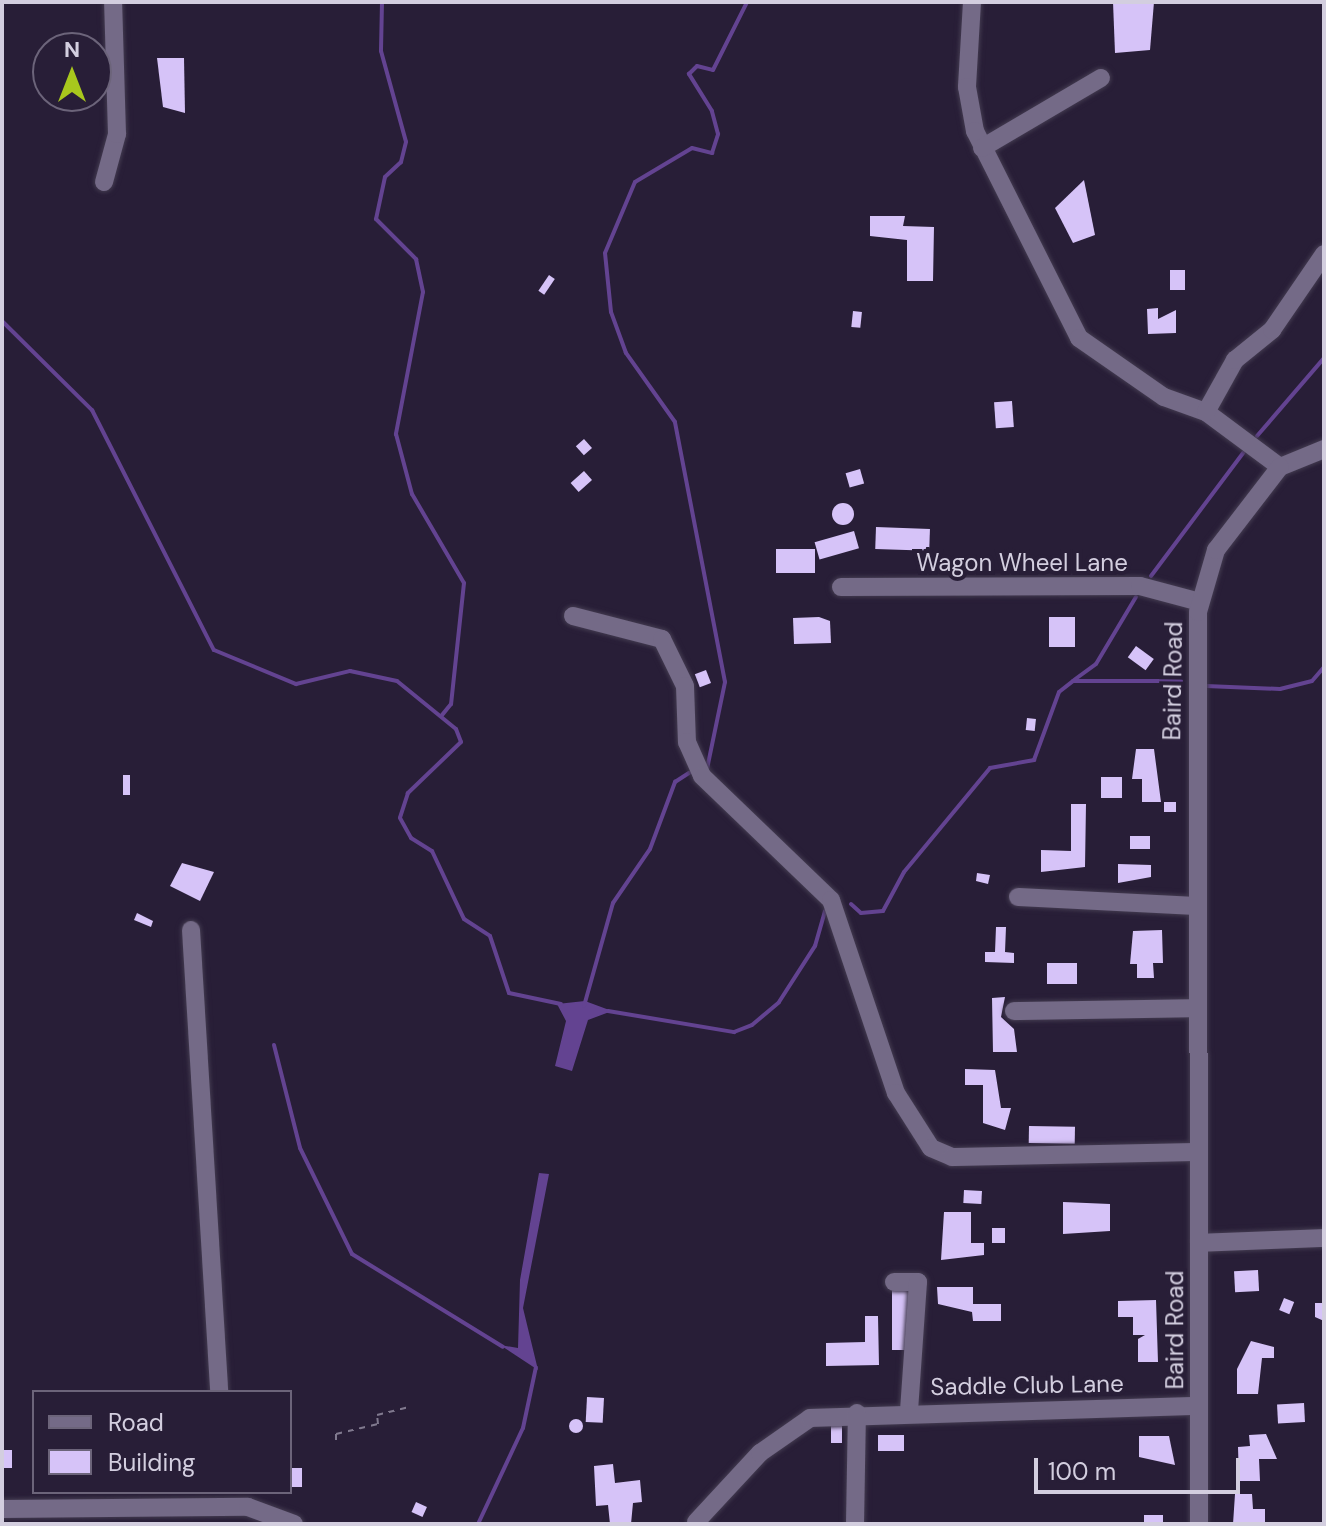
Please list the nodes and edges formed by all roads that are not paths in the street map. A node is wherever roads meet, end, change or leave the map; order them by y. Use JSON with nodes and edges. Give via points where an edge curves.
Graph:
{"nodes":[{"id":1,"x":113,"y":2,"type":"edge"},
{"id":2,"x":972,"y":2,"type":"edge"},
{"id":3,"x":1101,"y":78,"type":"dead end"},
{"id":4,"x":982,"y":148,"type":"junction"},
{"id":5,"x":104,"y":182,"type":"dead end"},
{"id":6,"x":1324,"y":254,"type":"edge"},
{"id":7,"x":1206,"y":412,"type":"junction"},
{"id":8,"x":1324,"y":449,"type":"edge"},
{"id":9,"x":1280,"y":467,"type":"junction"},
{"id":10,"x":841,"y":587,"type":"dead end"},
{"id":11,"x":1200,"y":602,"type":"junction"},
{"id":12,"x":573,"y":616,"type":"dead end"},
{"id":13,"x":1018,"y":897,"type":"dead end"},
{"id":14,"x":1197,"y":906,"type":"junction"},
{"id":15,"x":191,"y":930,"type":"dead end"},
{"id":16,"x":1197,"y":1008,"type":"junction"},
{"id":17,"x":1014,"y":1011,"type":"dead end"},
{"id":18,"x":1198,"y":1152,"type":"junction"},
{"id":19,"x":1324,"y":1238,"type":"edge"},
{"id":20,"x":1199,"y":1243,"type":"junction"},
{"id":21,"x":894,"y":1282,"type":"dead end"},
{"id":22,"x":219,"y":1390,"type":"edge"},
{"id":23,"x":1199,"y":1406,"type":"junction"},
{"id":24,"x":909,"y":1411,"type":"junction"},
{"id":25,"x":857,"y":1413,"type":"junction"},
{"id":26,"x":219,"y":1499,"type":"edge"},
{"id":27,"x":2,"y":1509,"type":"edge"},
{"id":28,"x":696,"y":1522,"type":"edge"},
{"id":29,"x":294,"y":1524,"type":"edge"},
{"id":30,"x":855,"y":1524,"type":"edge"},
{"id":31,"x":1199,"y":1524,"type":"edge"}],
"edges":[{"from":1,"to":5,"type":"street","via":[[117,134]]},
{"from":2,"to":4,"type":"street","via":[[967,87]]},
{"from":3,"to":4,"type":"street"},
{"from":4,"to":7,"type":"street","via":[[1044,256],[1079,338],[1164,397]]},
{"from":6,"to":7,"type":"street","via":[[1272,330],[1235,360]]},
{"from":7,"to":9,"type":"street"},
{"from":8,"to":9,"type":"street"},
{"from":9,"to":11,"type":"street","name":"Baird Road","via":[[1216,550]]},
{"from":10,"to":11,"type":"street","name":"Wagon Wheel Lane","via":[[1140,586]]},
{"from":11,"to":14,"type":"street","name":"Baird Road"},
{"from":12,"to":18,"type":"street","via":[[662,639],[685,686],[687,742],[702,776],[831,900],[900,1103],[931,1148],[952,1157]]},
{"from":13,"to":14,"type":"street"},
{"from":14,"to":16,"type":"street","name":"Baird Road"},
{"from":15,"to":22,"type":"street"},
{"from":16,"to":17,"type":"street"},
{"from":16,"to":18,"type":"street","name":"Baird Road"},
{"from":18,"to":20,"type":"street","name":"Baird Road"},
{"from":19,"to":20,"type":"street"},
{"from":20,"to":23,"type":"street","name":"Baird Road"},
{"from":21,"to":24,"type":"street","via":[[918,1282]]},
{"from":23,"to":24,"type":"street","name":"Saddle Club Lane"},
{"from":23,"to":31,"type":"street","name":"Baird Road"},
{"from":24,"to":25,"type":"street","name":"Saddle Club Lane"},
{"from":25,"to":28,"type":"street","name":"Saddle Club Lane","via":[[810,1418],[780,1434]]},
{"from":25,"to":30,"type":"street"},
{"from":26,"to":27,"type":"street"},
{"from":26,"to":29,"type":"street"}]}
